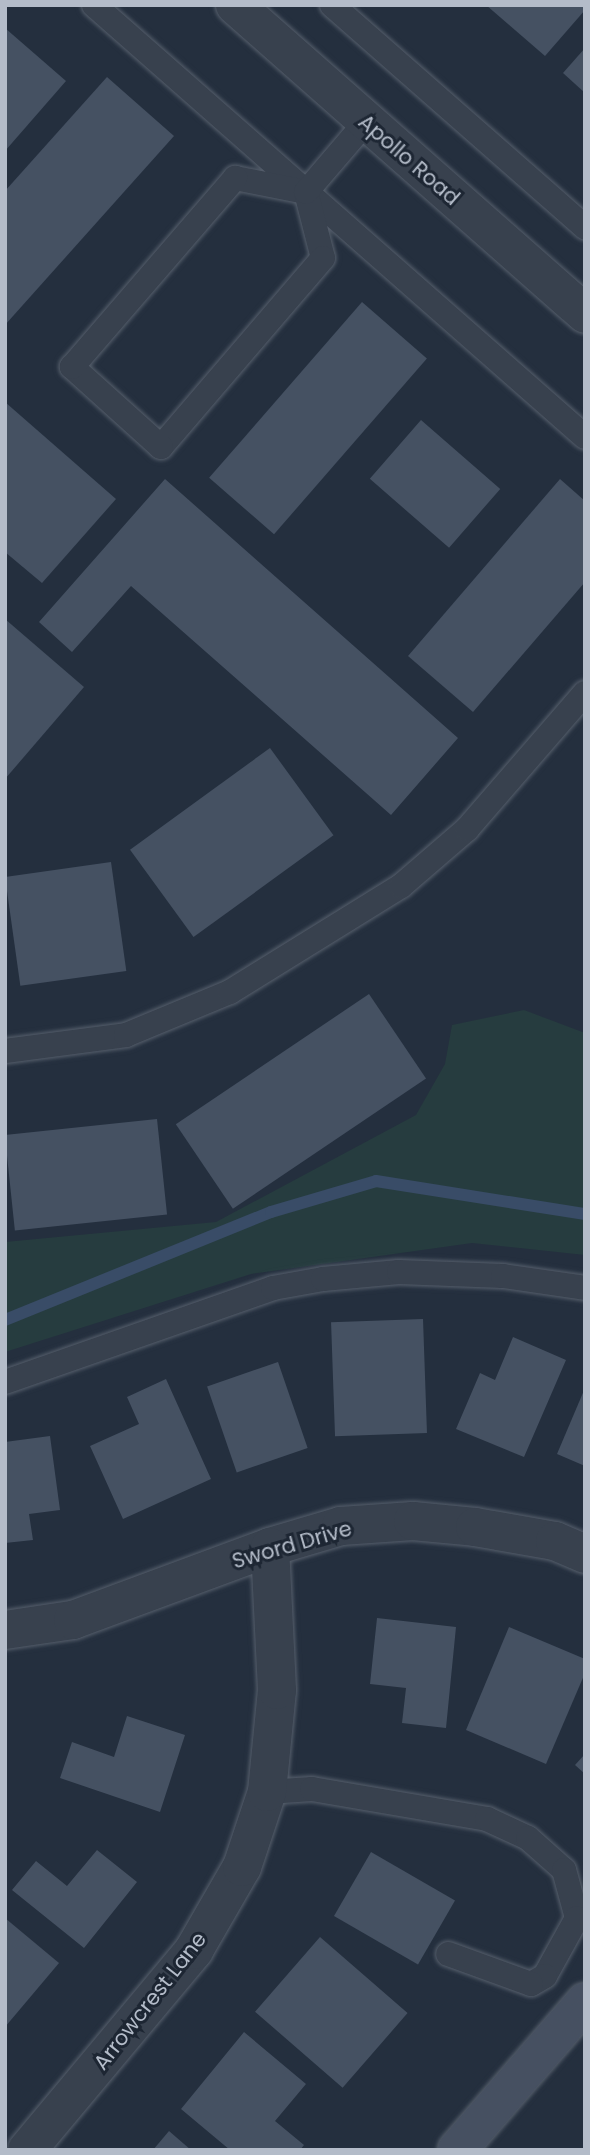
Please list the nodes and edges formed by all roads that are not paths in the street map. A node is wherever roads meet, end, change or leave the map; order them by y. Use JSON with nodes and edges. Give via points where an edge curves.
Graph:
{"nodes":[{"id":1,"x":94,"y":5,"type":"edge"},
{"id":2,"x":235,"y":5,"type":"edge"},
{"id":3,"x":332,"y":5,"type":"edge"},
{"id":4,"x":366,"y":122,"type":"junction"},
{"id":5,"x":306,"y":192,"type":"junction"},
{"id":6,"x":585,"y":228,"type":"edge"},
{"id":7,"x":585,"y":314,"type":"edge"},
{"id":8,"x":585,"y":437,"type":"edge"},
{"id":9,"x":585,"y":692,"type":"edge"},
{"id":10,"x":5,"y":1051,"type":"edge"},
{"id":11,"x":585,"y":1288,"type":"edge"},
{"id":12,"x":5,"y":1382,"type":"edge"},
{"id":13,"x":270,"y":1547,"type":"junction"},
{"id":14,"x":585,"y":1553,"type":"edge"},
{"id":15,"x":5,"y":1630,"type":"edge"},
{"id":16,"x":267,"y":1792,"type":"junction"},
{"id":17,"x":448,"y":1954,"type":"dead end"},
{"id":18,"x":585,"y":2002,"type":"edge"},
{"id":19,"x":27,"y":2150,"type":"edge"},
{"id":20,"x":457,"y":2150,"type":"edge"}],
"edges":[{"from":1,"to":5,"type":"lane"},
{"from":2,"to":4,"type":"street","name":"Apollo Road"},
{"from":3,"to":6,"type":"lane"},
{"from":4,"to":5,"type":"lane"},
{"from":4,"to":7,"type":"street","name":"Apollo Road"},
{"from":5,"to":5,"type":"lane","via":[[235,178],[72,367],[161,447],[323,258]]},
{"from":5,"to":8,"type":"lane"},
{"from":9,"to":10,"type":"lane","via":[[467,829],[401,886],[230,992],[126,1035]]},
{"from":11,"to":12,"type":"lane","via":[[490,1275],[399,1272],[323,1279],[273,1289]]},
{"from":13,"to":14,"type":"street","name":"Sword Drive","via":[[341,1526],[413,1521],[555,1541]]},
{"from":13,"to":15,"type":"street","name":"Sword Drive","via":[[74,1620]]},
{"from":13,"to":16,"type":"street","name":"Arrowcrest Lane","via":[[277,1690]]},
{"from":16,"to":17,"type":"lane","via":[[312,1789],[486,1819],[528,1838],[564,1870],[577,1918],[545,1976],[531,1984]]},
{"from":16,"to":19,"type":"street","name":"Arrowcrest Lane","via":[[242,1867],[194,1950]]},
{"from":18,"to":20,"type":"main road"}]}
